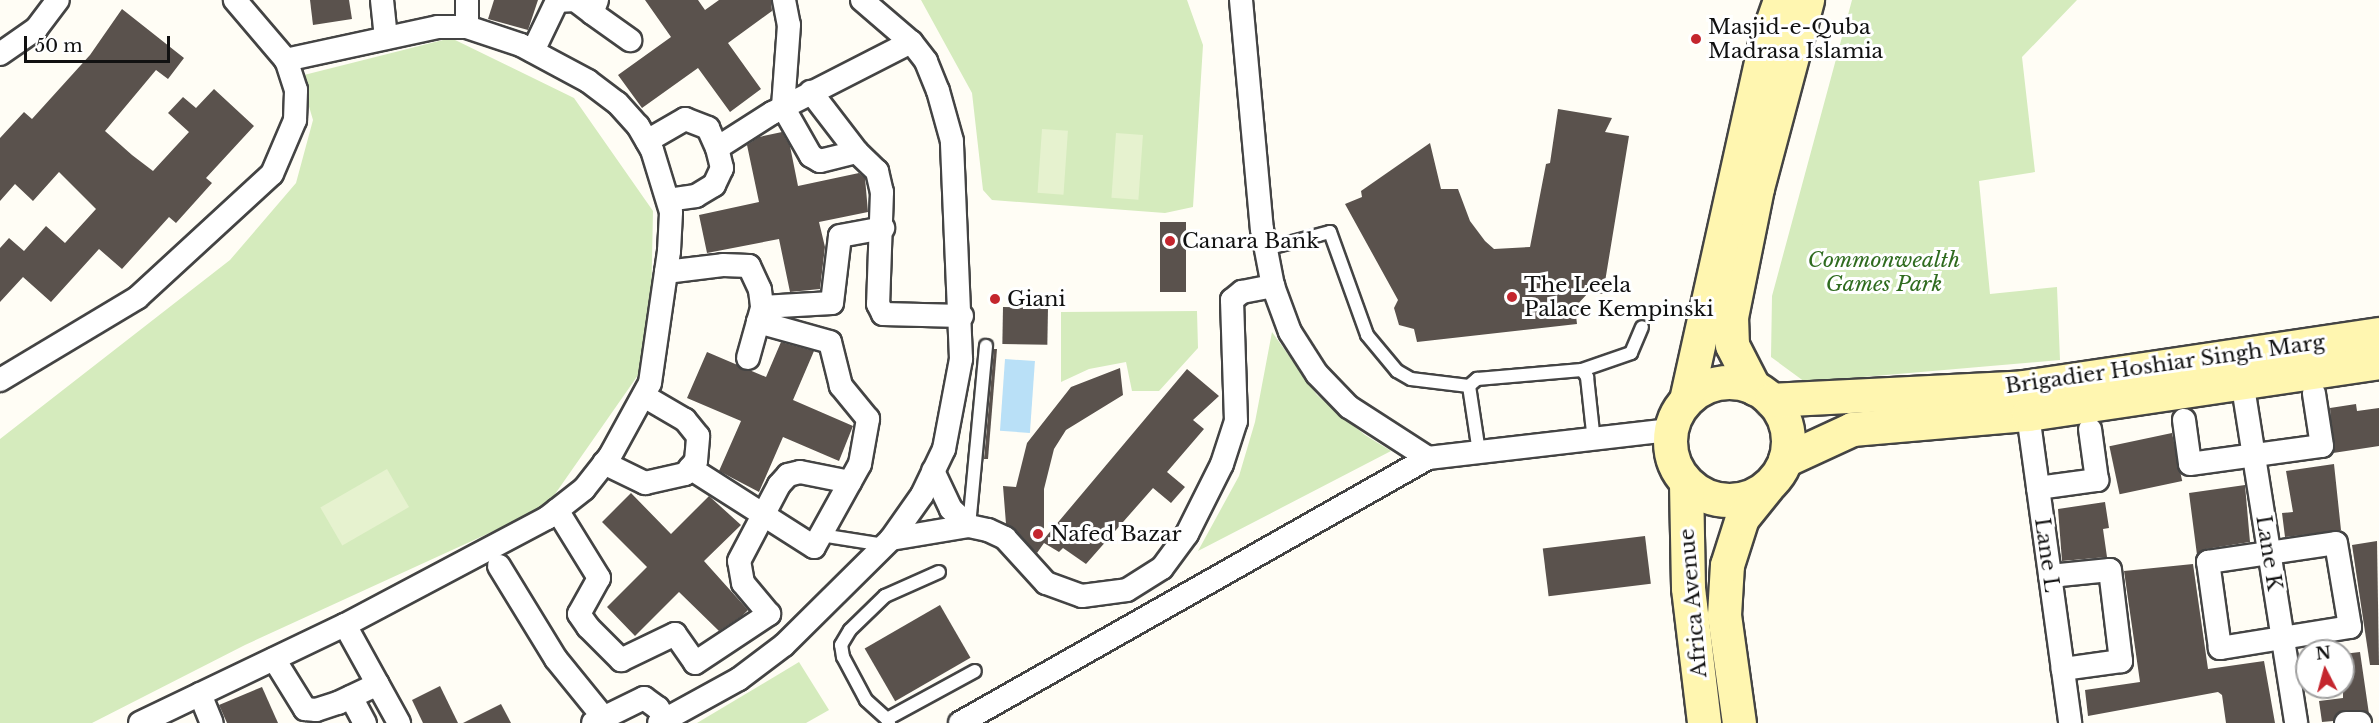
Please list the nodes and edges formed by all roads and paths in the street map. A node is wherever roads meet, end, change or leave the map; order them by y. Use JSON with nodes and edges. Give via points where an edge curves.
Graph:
{"nodes":[{"id":1,"x":58,"y":0,"type":"edge"},
{"id":2,"x":235,"y":0,"type":"edge"},
{"id":3,"x":382,"y":0,"type":"edge"},
{"id":4,"x":467,"y":0,"type":"edge"},
{"id":5,"x":784,"y":0,"type":"edge"},
{"id":6,"x":1241,"y":0,"type":"edge"},
{"id":7,"x":1780,"y":0,"type":"edge"},
{"id":8,"x":1807,"y":0,"type":"edge"},
{"id":9,"x":869,"y":3,"type":"edge"},
{"id":10,"x":595,"y":6,"type":"edge"},
{"id":11,"x":467,"y":27,"type":"junction"},
{"id":12,"x":386,"y":38,"type":"junction"},
{"id":13,"x":630,"y":40,"type":"dead end"},
{"id":14,"x":911,"y":42,"type":"junction"},
{"id":15,"x":533,"y":51,"type":"junction"},
{"id":16,"x":0,"y":54,"type":"edge"},
{"id":17,"x":286,"y":60,"type":"junction"},
{"id":18,"x":811,"y":92,"type":"junction"},
{"id":19,"x":783,"y":106,"type":"junction"},
{"id":20,"x":647,"y":141,"type":"junction"},
{"id":21,"x":717,"y":148,"type":"junction"},
{"id":22,"x":857,"y":152,"type":"junction"},
{"id":23,"x":668,"y":200,"type":"junction"},
{"id":24,"x":883,"y":228,"type":"junction"},
{"id":25,"x":1266,"y":249,"type":"junction"},
{"id":26,"x":666,"y":272,"type":"junction"},
{"id":27,"x":1273,"y":286,"type":"junction"},
{"id":28,"x":760,"y":315,"type":"junction"},
{"id":29,"x":962,"y":316,"type":"junction"},
{"id":30,"x":1642,"y":327,"type":"dead end"},
{"id":31,"x":2379,"y":334,"type":"edge"},
{"id":32,"x":986,"y":346,"type":"dead end"},
{"id":33,"x":748,"y":358,"type":"dead end"},
{"id":34,"x":2379,"y":362,"type":"edge"},
{"id":35,"x":2240,"y":369,"type":"junction"},
{"id":36,"x":1582,"y":370,"type":"junction"},
{"id":37,"x":0,"y":380,"type":"edge"},
{"id":38,"x":1469,"y":386,"type":"junction"},
{"id":39,"x":1763,"y":394,"type":"junction"},
{"id":40,"x":2314,"y":394,"type":"dead end"},
{"id":41,"x":644,"y":396,"type":"junction"},
{"id":42,"x":1686,"y":400,"type":"junction"},
{"id":43,"x":2026,"y":401,"type":"junction"},
{"id":44,"x":2184,"y":420,"type":"dead end"},
{"id":45,"x":2090,"y":429,"type":"dead end"},
{"id":46,"x":1670,"y":430,"type":"junction"},
{"id":47,"x":1594,"y":441,"type":"junction"},
{"id":48,"x":1479,"y":452,"type":"junction"},
{"id":49,"x":2254,"y":457,"type":"junction"},
{"id":50,"x":1428,"y":458,"type":"junction"},
{"id":51,"x":604,"y":463,"type":"junction"},
{"id":52,"x":690,"y":468,"type":"junction"},
{"id":53,"x":933,"y":471,"type":"junction"},
{"id":54,"x":1777,"y":472,"type":"junction"},
{"id":55,"x":850,"y":482,"type":"junction"},
{"id":56,"x":1686,"y":483,"type":"junction"},
{"id":57,"x":2038,"y":488,"type":"junction"},
{"id":58,"x":557,"y":510,"type":"junction"},
{"id":59,"x":765,"y":515,"type":"junction"},
{"id":60,"x":969,"y":526,"type":"junction"},
{"id":61,"x":821,"y":535,"type":"junction"},
{"id":62,"x":888,"y":542,"type":"junction"},
{"id":63,"x":2269,"y":554,"type":"junction"},
{"id":64,"x":499,"y":566,"type":"dead end"},
{"id":65,"x":939,"y":572,"type":"dead end"},
{"id":66,"x":2050,"y":576,"type":"junction"},
{"id":67,"x":345,"y":625,"type":"junction"},
{"id":68,"x":2283,"y":639,"type":"junction"},
{"id":69,"x":274,"y":659,"type":"junction"},
{"id":70,"x":2063,"y":669,"type":"junction"},
{"id":71,"x":975,"y":671,"type":"dead end"},
{"id":72,"x":378,"y":684,"type":"junction"},
{"id":73,"x":200,"y":694,"type":"junction"},
{"id":74,"x":351,"y":697,"type":"junction"},
{"id":75,"x":598,"y":720,"type":"edge"},
{"id":76,"x":888,"y":721,"type":"edge"},
{"id":77,"x":664,"y":722,"type":"edge"},
{"id":78,"x":140,"y":723,"type":"edge"},
{"id":79,"x":212,"y":723,"type":"edge"},
{"id":80,"x":365,"y":723,"type":"edge"},
{"id":81,"x":399,"y":723,"type":"edge"},
{"id":82,"x":960,"y":723,"type":"edge"},
{"id":83,"x":1704,"y":723,"type":"edge"},
{"id":84,"x":1738,"y":723,"type":"edge"},
{"id":85,"x":2070,"y":723,"type":"edge"},
{"id":86,"x":2296,"y":723,"type":"edge"},
{"id":87,"x":2346,"y":723,"type":"edge"},
{"id":88,"x":2360,"y":723,"type":"edge"}],
"edges":[{"from":1,"to":16,"type":"street","via":[[36,29]]},
{"from":2,"to":17,"type":"street"},
{"from":3,"to":12,"type":"street"},
{"from":4,"to":11,"type":"street"},
{"from":5,"to":19,"type":"street","via":[[789,26]]},
{"from":6,"to":25,"type":"street"},
{"from":7,"to":42,"type":"main road","via":[[1766,40]]},
{"from":8,"to":39,"type":"main road","via":[[1760,177],[1731,317],[1732,345]]},
{"from":9,"to":14,"type":"street"},
{"from":10,"to":13,"type":"street"},
{"from":10,"to":15,"type":"street","via":[[575,0],[557,1]]},
{"from":11,"to":12,"type":"street","via":[[438,27]]},
{"from":11,"to":15,"type":"street","via":[[497,34]]},
{"from":12,"to":17,"type":"street"},
{"from":14,"to":18,"type":"street"},
{"from":14,"to":29,"type":"street","via":[[934,81],[952,141]]},
{"from":15,"to":20,"type":"street","via":[[610,97]]},
{"from":17,"to":37,"type":"street","via":[[296,90],[296,120],[272,174],[137,298]]},
{"from":18,"to":19,"type":"street"},
{"from":18,"to":22,"type":"street"},
{"from":19,"to":21,"type":"street"},
{"from":19,"to":22,"type":"street","via":[[811,156],[820,161]]},
{"from":20,"to":21,"type":"street","via":[[685,119],[708,128]]},
{"from":20,"to":23,"type":"street","via":[[662,172]]},
{"from":21,"to":23,"type":"street","via":[[722,168],[714,185],[696,196]]},
{"from":22,"to":24,"type":"street","via":[[877,171]]},
{"from":23,"to":26,"type":"street"},
{"from":24,"to":28,"type":"street","via":[[840,236],[832,303]]},
{"from":24,"to":29,"type":"street","via":[[878,304],[883,314]]},
{"from":25,"to":27,"type":"street"},
{"from":25,"to":38,"type":"lane","via":[[1330,232],[1367,335],[1397,371],[1411,379]]},
{"from":26,"to":28,"type":"street","via":[[748,266],[760,290]]},
{"from":26,"to":41,"type":"street","via":[[650,383]]},
{"from":27,"to":50,"type":"street","via":[[1290,332],[1317,374],[1349,407]]},
{"from":27,"to":60,"type":"street","via":[[1242,292],[1232,300],[1236,421],[1222,464],[1187,534],[1162,568],[1127,590],[1082,597],[1046,583],[1005,538]]},
{"from":28,"to":33,"type":"street"},
{"from":28,"to":55,"type":"street","via":[[830,342],[841,386],[868,419],[860,464]]},
{"from":29,"to":53,"type":"street","via":[[955,405],[944,449]]},
{"from":30,"to":36,"type":"lane","via":[[1631,353]]},
{"from":31,"to":35,"type":"main road","name":"Brigadier Hoshiar Singh Marg"},
{"from":32,"to":60,"type":"lane"},
{"from":34,"to":35,"type":"main road","name":"Brigadier Hoshiar Singh Marg"},
{"from":35,"to":43,"type":"main road","name":"Brigadier Hoshiar Singh Marg"},
{"from":35,"to":49,"type":"street","name":"Lane K"},
{"from":36,"to":38,"type":"lane","via":[[1477,379]]},
{"from":36,"to":47,"type":"lane","via":[[1587,376]]},
{"from":38,"to":48,"type":"lane"},
{"from":39,"to":42,"type":"main road","via":[[1718,383]]},
{"from":39,"to":43,"type":"main road","name":"Brigadier Hoshiar Singh Marg"},
{"from":39,"to":54,"type":"main road","via":[[1786,426]]},
{"from":40,"to":49,"type":"street","via":[[2322,446]]},
{"from":41,"to":51,"type":"street"},
{"from":41,"to":52,"type":"street","via":[[685,420],[698,436],[696,461]]},
{"from":42,"to":46,"type":"main road"},
{"from":43,"to":54,"type":"main road","name":"Brigadier Hoshiar Singh Marg","via":[[1852,429]]},
{"from":43,"to":57,"type":"street","name":"Lane L"},
{"from":44,"to":49,"type":"street","via":[[2190,464]]},
{"from":45,"to":57,"type":"street","via":[[2097,480]]},
{"from":46,"to":47,"type":"street"},
{"from":46,"to":56,"type":"main road","via":[[1669,448]]},
{"from":47,"to":48,"type":"street"},
{"from":48,"to":50,"type":"street"},
{"from":49,"to":63,"type":"street","name":"Lane K"},
{"from":50,"to":82,"type":"street"},
{"from":51,"to":52,"type":"street","via":[[645,483],[666,481]]},
{"from":51,"to":58,"type":"street","via":[[584,489]]},
{"from":52,"to":59,"type":"street"},
{"from":53,"to":60,"type":"street","via":[[951,509]]},
{"from":53,"to":62,"type":"street","via":[[922,495]]},
{"from":54,"to":56,"type":"main road","via":[[1736,500],[1717,500]]},
{"from":54,"to":84,"type":"main road","name":"Africa Avenue","via":[[1742,518],[1727,565],[1724,615]]},
{"from":55,"to":59,"type":"street","via":[[800,472],[788,475]]},
{"from":55,"to":61,"type":"street"},
{"from":56,"to":83,"type":"main road","name":"Africa Avenue","via":[[1688,588]]},
{"from":57,"to":66,"type":"street","name":"Lane L"},
{"from":58,"to":59,"type":"street","via":[[598,578],[579,614],[588,627],[621,660],[675,634],[695,663],[769,614],[743,583],[740,561]]},
{"from":58,"to":67,"type":"street"},
{"from":59,"to":61,"type":"street","via":[[814,547]]},
{"from":60,"to":62,"type":"street"},
{"from":61,"to":62,"type":"lane"},
{"from":62,"to":77,"type":"street","via":[[784,645],[739,679]]},
{"from":63,"to":68,"type":"street","name":"Lane K"},
{"from":63,"to":68,"type":"street","via":[[2208,562],[2220,648]]},
{"from":63,"to":68,"type":"street","via":[[2336,543],[2350,627]]},
{"from":64,"to":75,"type":"street"},
{"from":65,"to":76,"type":"lane","via":[[885,596],[850,630],[841,645],[843,657],[866,700]]},
{"from":66,"to":70,"type":"street","name":"Lane L"},
{"from":66,"to":70,"type":"street","via":[[2110,570],[2121,661]]},
{"from":67,"to":69,"type":"street"},
{"from":67,"to":72,"type":"street"},
{"from":68,"to":86,"type":"street","name":"Lane K"},
{"from":69,"to":73,"type":"street"},
{"from":69,"to":74,"type":"street","via":[[304,709],[316,710]]},
{"from":70,"to":85,"type":"street","name":"Lane L"},
{"from":71,"to":76,"type":"lane"},
{"from":72,"to":74,"type":"street"},
{"from":72,"to":81,"type":"street"},
{"from":73,"to":78,"type":"street"},
{"from":73,"to":79,"type":"street"},
{"from":74,"to":80,"type":"street"},
{"from":75,"to":77,"type":"street","via":[[644,699],[651,702]]},
{"from":87,"to":88,"type":"street"}]}
